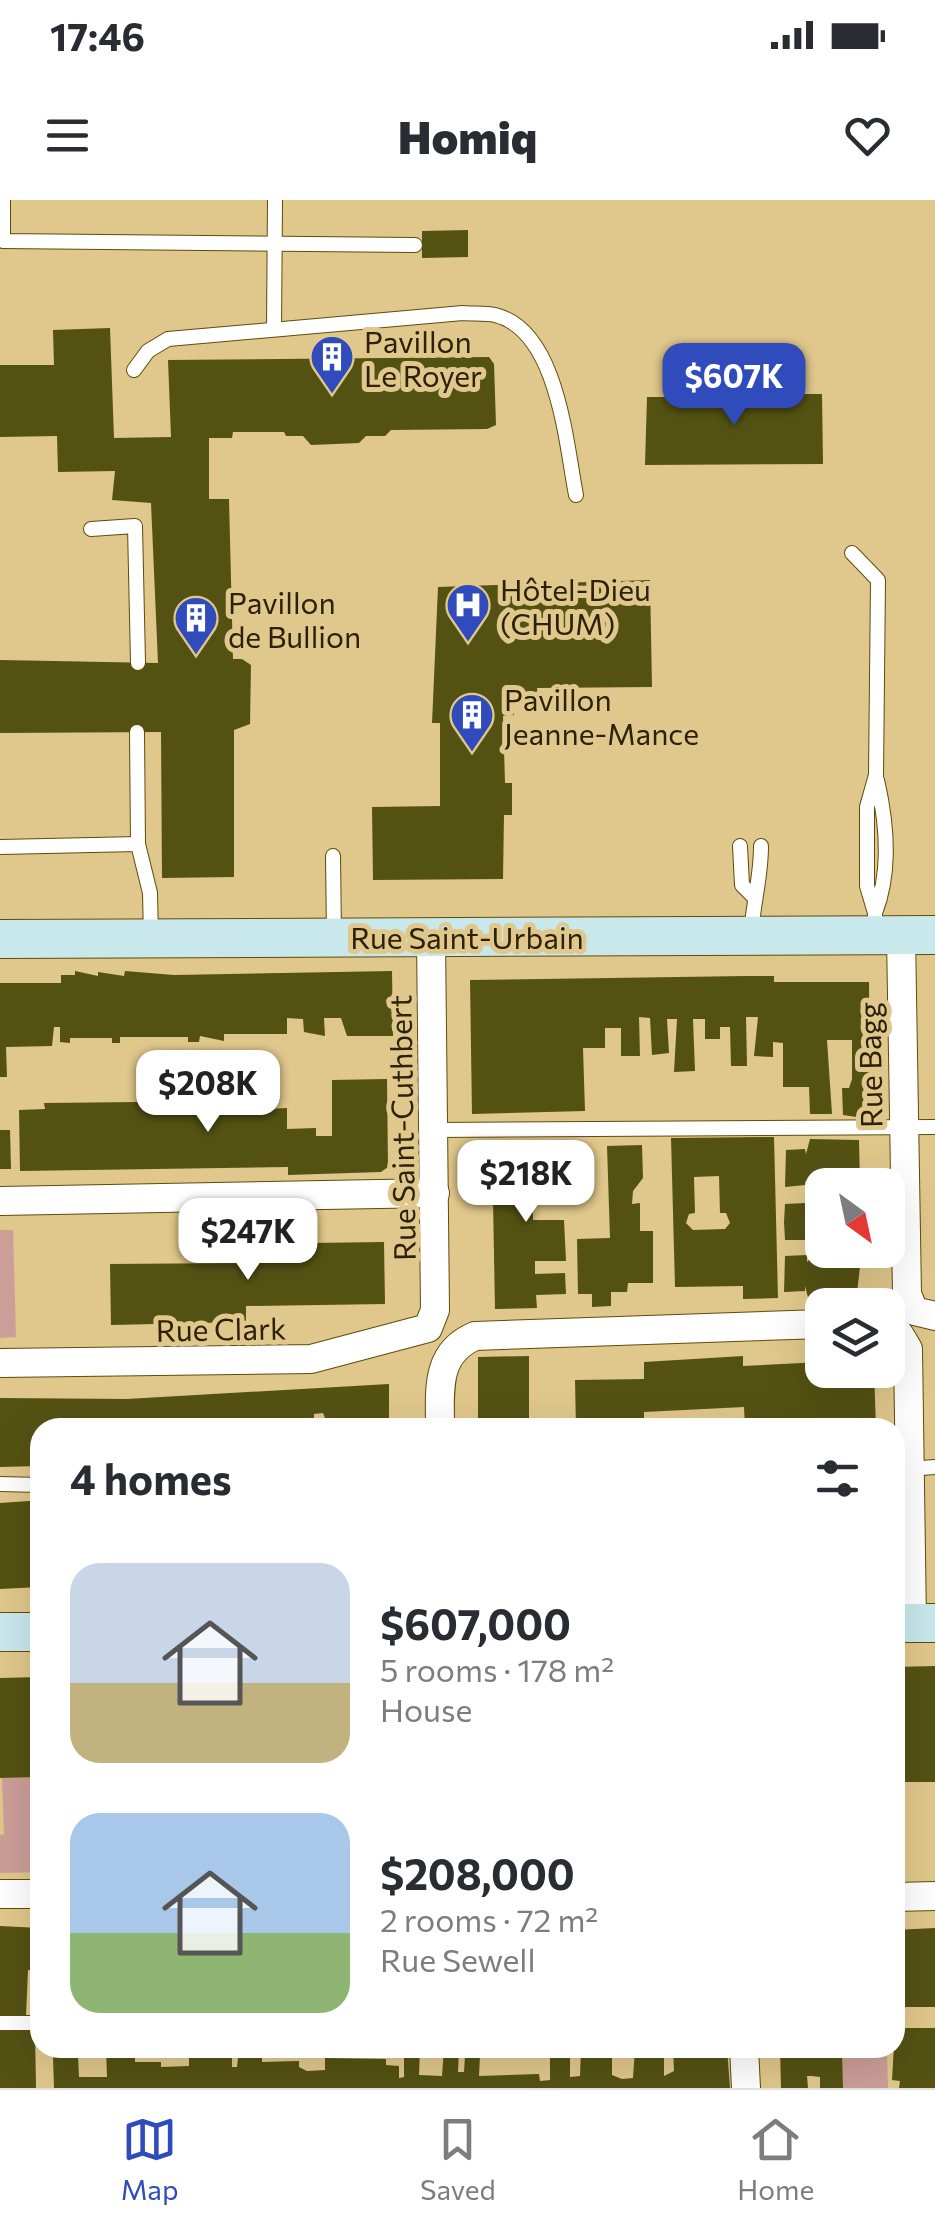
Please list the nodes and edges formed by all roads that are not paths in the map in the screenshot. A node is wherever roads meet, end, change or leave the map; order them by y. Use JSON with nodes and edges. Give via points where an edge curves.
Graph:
{"nodes":[{"id":1,"x":3,"y":200,"type":"edge"},
{"id":2,"x":275,"y":200,"type":"edge"},
{"id":3,"x":274,"y":244,"type":"junction"},
{"id":4,"x":415,"y":245,"type":"dead end"},
{"id":5,"x":274,"y":329,"type":"junction"},
{"id":6,"x":134,"y":370,"type":"dead end"},
{"id":7,"x":576,"y":495,"type":"dead end"},
{"id":8,"x":92,"y":529,"type":"dead end"},
{"id":9,"x":852,"y":553,"type":"dead end"},
{"id":10,"x":138,"y":663,"type":"dead end"},
{"id":11,"x":137,"y":732,"type":"dead end"},
{"id":12,"x":138,"y":844,"type":"junction"},
{"id":13,"x":740,"y":846,"type":"dead end"},
{"id":14,"x":761,"y":846,"type":"dead end"},
{"id":15,"x":0,"y":847,"type":"edge"},
{"id":16,"x":333,"y":856,"type":"dead end"},
{"id":17,"x":752,"y":896,"type":"junction"},
{"id":18,"x":897,"y":929,"type":"edge"},
{"id":19,"x":151,"y":936,"type":"junction"},
{"id":20,"x":334,"y":936,"type":"junction"},
{"id":21,"x":751,"y":936,"type":"junction"},
{"id":22,"x":431,"y":937,"type":"junction"},
{"id":23,"x":0,"y":939,"type":"edge"},
{"id":24,"x":935,"y":1126,"type":"edge"},
{"id":25,"x":902,"y":1127,"type":"junction"},
{"id":26,"x":434,"y":1130,"type":"junction"},
{"id":27,"x":435,"y":1193,"type":"junction"},
{"id":28,"x":0,"y":1201,"type":"edge"},
{"id":29,"x":434,"y":1319,"type":"joint"},
{"id":30,"x":909,"y":1322,"type":"edge"},
{"id":31,"x":805,"y":1324,"type":"edge"},
{"id":32,"x":0,"y":1363,"type":"edge"},
{"id":33,"x":440,"y":1418,"type":"edge"},
{"id":34,"x":914,"y":1468,"type":"edge"},
{"id":35,"x":0,"y":1484,"type":"edge"},
{"id":36,"x":30,"y":1485,"type":"edge"},
{"id":37,"x":914,"y":1623,"type":"edge"},
{"id":38,"x":0,"y":1632,"type":"edge"},
{"id":39,"x":30,"y":1632,"type":"edge"},
{"id":40,"x":0,"y":1894,"type":"edge"},
{"id":41,"x":30,"y":1894,"type":"edge"},
{"id":42,"x":905,"y":1896,"type":"edge"},
{"id":43,"x":935,"y":1896,"type":"edge"},
{"id":44,"x":0,"y":2023,"type":"edge"},
{"id":45,"x":30,"y":2023,"type":"edge"},
{"id":46,"x":744,"y":2058,"type":"edge"},
{"id":47,"x":746,"y":2088,"type":"edge"}],
"edges":[{"from":1,"to":3,"type":"lane","via":[[3,241]]},
{"from":2,"to":3,"type":"lane"},
{"from":3,"to":4,"type":"lane"},
{"from":3,"to":5,"type":"lane"},
{"from":5,"to":6,"type":"lane","via":[[168,339]]},
{"from":5,"to":7,"type":"lane","via":[[498,315],[540,352],[555,387]]},
{"from":8,"to":10,"type":"lane","via":[[135,526]]},
{"from":9,"to":18,"type":"lane","via":[[878,580],[876,775],[867,807],[867,886]]},
{"from":11,"to":12,"type":"lane"},
{"from":12,"to":15,"type":"lane"},
{"from":12,"to":19,"type":"lane","via":[[150,893]]},
{"from":13,"to":17,"type":"lane","via":[[742,885]]},
{"from":14,"to":17,"type":"lane","via":[[760,886]]},
{"from":16,"to":20,"type":"lane"},
{"from":17,"to":21,"type":"lane"},
{"from":18,"to":21,"type":"main road","name":"Rue Saint-Urbain"},
{"from":18,"to":25,"type":"street","name":"Rue Bagg"},
{"from":19,"to":20,"type":"main road","name":"Rue Saint-Urbain"},
{"from":19,"to":23,"type":"main road","name":"Rue Saint-Urbain"},
{"from":20,"to":22,"type":"main road","name":"Rue Saint-Urbain"},
{"from":21,"to":22,"type":"main road","name":"Rue Saint-Urbain"},
{"from":22,"to":26,"type":"street","name":"Rue Saint-Cuthbert"},
{"from":24,"to":25,"type":"lane"},
{"from":25,"to":26,"type":"lane"},
{"from":25,"to":30,"type":"street","name":"Rue Bagg"},
{"from":26,"to":27,"type":"street","name":"Rue Saint-Cuthbert"},
{"from":27,"to":28,"type":"street"},
{"from":27,"to":29,"type":"street","name":"Rue Saint-Cuthbert"},
{"from":29,"to":32,"type":"street","name":"Rue Clark","via":[[417,1334],[311,1359]]},
{"from":30,"to":34,"type":"street","name":"Rue Bagg"},
{"from":31,"to":33,"type":"street","via":[[492,1332],[453,1349],[440,1383]]},
{"from":34,"to":37,"type":"street","name":"Rue Bagg"},
{"from":35,"to":36,"type":"lane"},
{"from":38,"to":39,"type":"main road"},
{"from":40,"to":41,"type":"street"},
{"from":42,"to":43,"type":"street"},
{"from":44,"to":45,"type":"lane"},
{"from":46,"to":47,"type":"street"}]}
